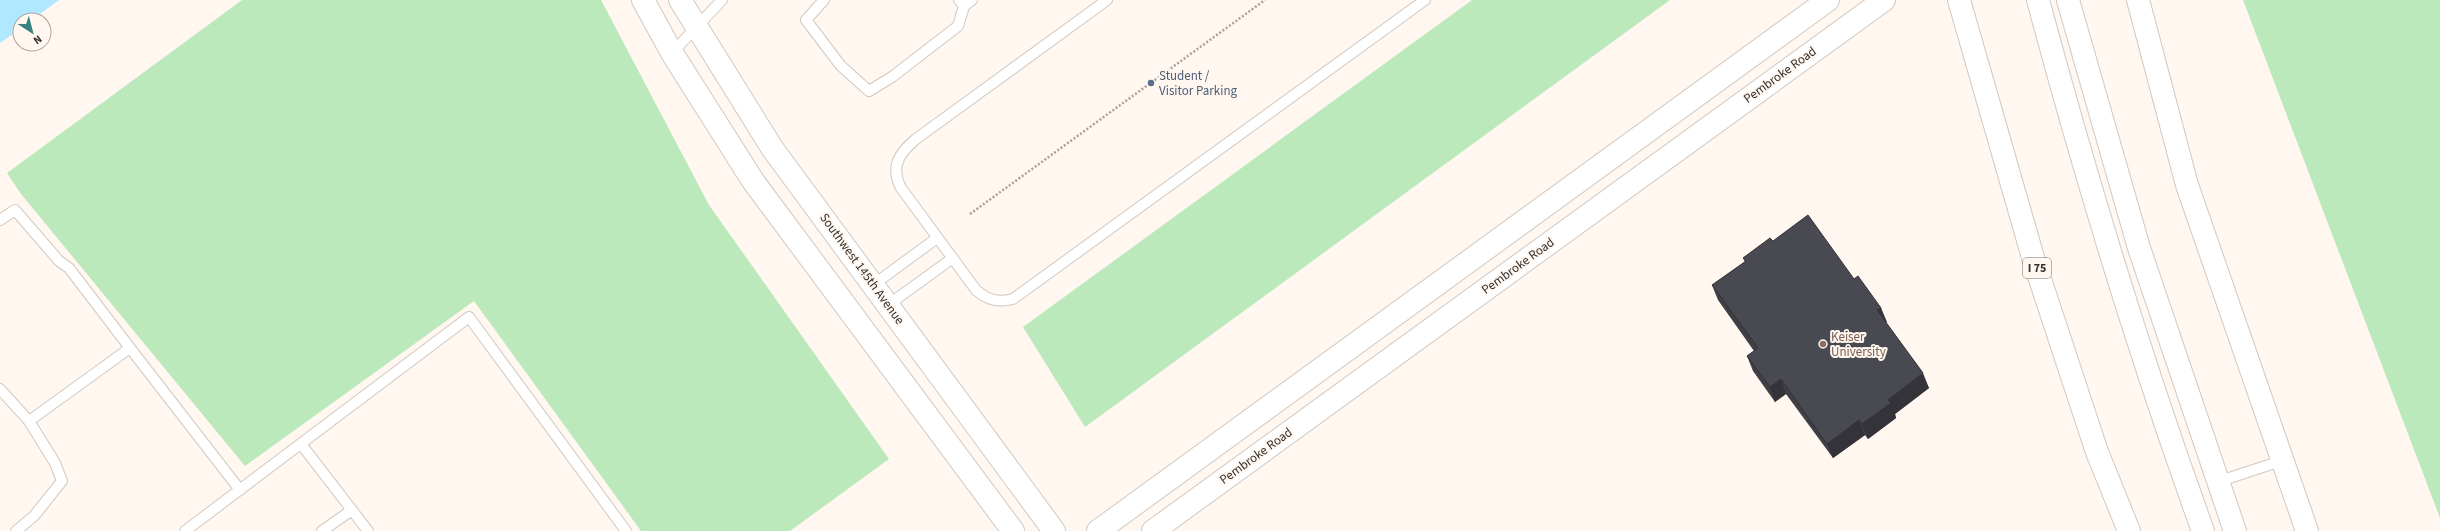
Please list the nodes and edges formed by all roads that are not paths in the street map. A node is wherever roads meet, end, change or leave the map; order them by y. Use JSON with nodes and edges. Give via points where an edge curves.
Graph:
{"nodes":[{"id":1,"x":643,"y":0,"type":"edge"},
{"id":2,"x":680,"y":0,"type":"edge"},
{"id":3,"x":722,"y":0,"type":"edge"},
{"id":4,"x":824,"y":0,"type":"edge"},
{"id":5,"x":1107,"y":0,"type":"edge"},
{"id":6,"x":1425,"y":0,"type":"edge"},
{"id":7,"x":1828,"y":0,"type":"edge"},
{"id":8,"x":1959,"y":0,"type":"edge"},
{"id":9,"x":2038,"y":0,"type":"edge"},
{"id":10,"x":2068,"y":0,"type":"edge"},
{"id":11,"x":2138,"y":0,"type":"edge"},
{"id":12,"x":965,"y":2,"type":"edge"},
{"id":13,"x":1877,"y":5,"type":"edge"},
{"id":14,"x":697,"y":28,"type":"junction"},
{"id":15,"x":672,"y":54,"type":"junction"},
{"id":16,"x":0,"y":220,"type":"edge"},
{"id":17,"x":937,"y":238,"type":"junction"},
{"id":18,"x":953,"y":258,"type":"junction"},
{"id":19,"x":873,"y":285,"type":"junction"},
{"id":20,"x":888,"y":305,"type":"junction"},
{"id":21,"x":130,"y":348,"type":"junction"},
{"id":22,"x":0,"y":389,"type":"edge"},
{"id":23,"x":29,"y":421,"type":"junction"},
{"id":24,"x":301,"y":444,"type":"junction"},
{"id":25,"x":2281,"y":461,"type":"junction"},
{"id":26,"x":2217,"y":482,"type":"junction"},
{"id":27,"x":240,"y":490,"type":"junction"},
{"id":28,"x":352,"y":510,"type":"junction"},
{"id":29,"x":16,"y":531,"type":"edge"},
{"id":30,"x":185,"y":531,"type":"edge"},
{"id":31,"x":322,"y":531,"type":"edge"},
{"id":32,"x":368,"y":531,"type":"edge"},
{"id":33,"x":626,"y":531,"type":"edge"},
{"id":34,"x":1013,"y":531,"type":"edge"},
{"id":35,"x":1054,"y":531,"type":"edge"},
{"id":36,"x":1098,"y":531,"type":"edge"},
{"id":37,"x":1153,"y":531,"type":"edge"},
{"id":38,"x":2129,"y":531,"type":"edge"},
{"id":39,"x":2203,"y":531,"type":"edge"},
{"id":40,"x":2235,"y":531,"type":"edge"},
{"id":41,"x":2307,"y":531,"type":"edge"}],
"edges":[{"from":1,"to":15,"type":"main road"},
{"from":2,"to":14,"type":"main road","name":"Southwest 145th Avenue"},
{"from":3,"to":14,"type":"lane"},
{"from":4,"to":12,"type":"lane","via":[[806,20],[841,66],[869,91],[892,77],[958,26]]},
{"from":5,"to":17,"type":"lane","via":[[916,139],[899,156],[896,165],[898,181]]},
{"from":6,"to":18,"type":"lane","via":[[1013,299],[999,301],[984,297]]},
{"from":7,"to":36,"type":"main road"},
{"from":8,"to":38,"type":"main road","number":"I 75","via":[[2034,261],[2097,452]]},
{"from":9,"to":39,"type":"main road","via":[[2109,252]]},
{"from":10,"to":26,"type":"main road","via":[[2139,248]]},
{"from":11,"to":25,"type":"main road","via":[[2187,185]]},
{"from":13,"to":37,"type":"main road","name":"Pembroke Road"},
{"from":14,"to":15,"type":"lane"},
{"from":14,"to":19,"type":"main road","name":"Southwest 145th Avenue","via":[[772,148]]},
{"from":15,"to":34,"type":"main road","via":[[753,181]]},
{"from":16,"to":21,"type":"lane","via":[[14,210],[59,261],[69,268]]},
{"from":17,"to":18,"type":"lane"},
{"from":17,"to":19,"type":"lane"},
{"from":18,"to":20,"type":"lane"},
{"from":19,"to":20,"type":"main road","name":"Southwest 145th Avenue"},
{"from":20,"to":35,"type":"main road","name":"Southwest 145th Avenue"},
{"from":21,"to":23,"type":"lane"},
{"from":21,"to":27,"type":"lane"},
{"from":22,"to":23,"type":"lane"},
{"from":23,"to":29,"type":"lane","via":[[55,463],[62,481],[34,516]]},
{"from":24,"to":27,"type":"lane"},
{"from":24,"to":28,"type":"lane"},
{"from":24,"to":33,"type":"lane","via":[[469,317]]},
{"from":25,"to":26,"type":"lane"},
{"from":25,"to":41,"type":"main road"},
{"from":26,"to":40,"type":"main road"},
{"from":27,"to":30,"type":"lane"},
{"from":28,"to":31,"type":"lane"},
{"from":28,"to":32,"type":"lane"}]}
